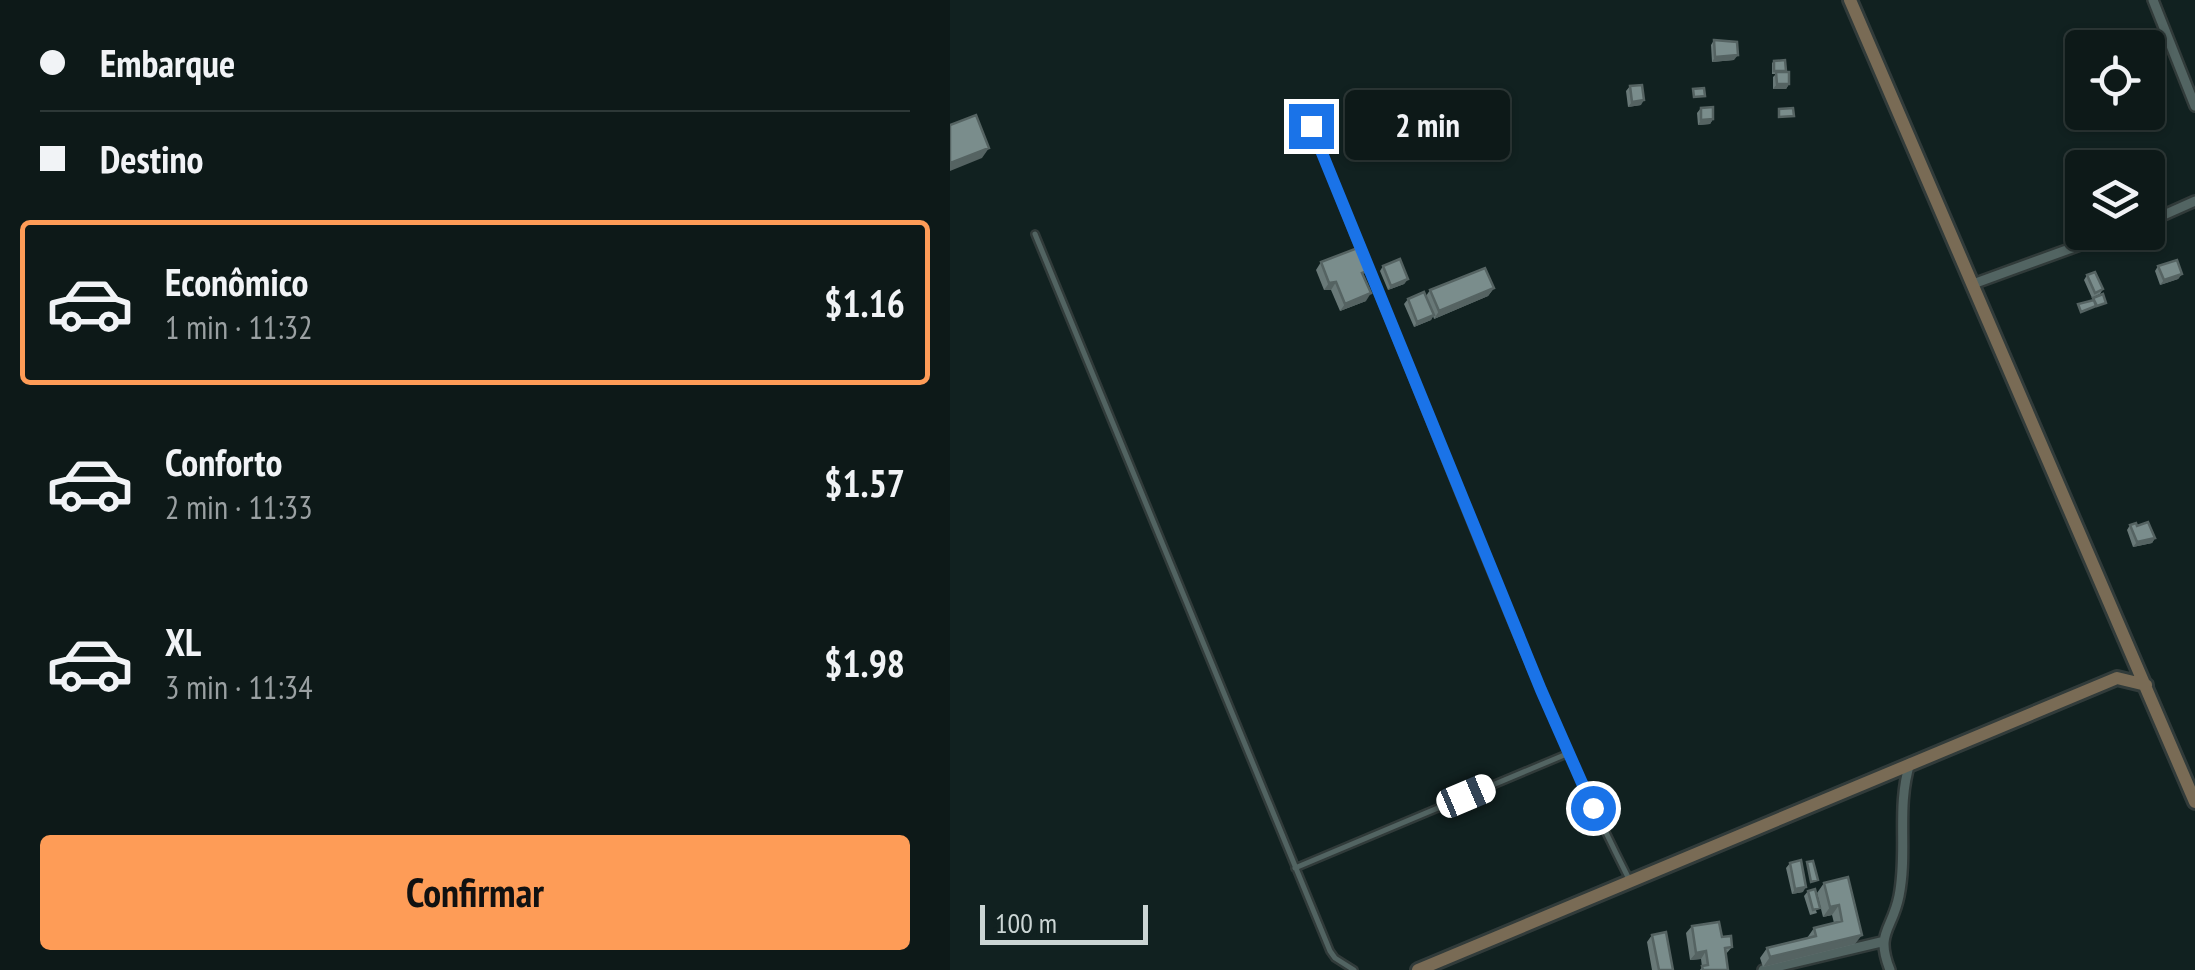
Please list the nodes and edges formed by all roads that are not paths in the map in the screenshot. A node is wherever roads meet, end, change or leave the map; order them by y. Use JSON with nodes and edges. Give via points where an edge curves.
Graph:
{"nodes":[{"id":1,"x":2154,"y":0,"type":"edge"},
{"id":2,"x":1854,"y":1,"type":"edge"},
{"id":3,"x":2195,"y":106,"type":"edge"},
{"id":4,"x":1311,"y":126,"type":"dead end"},
{"id":5,"x":2195,"y":201,"type":"edge"},
{"id":6,"x":2165,"y":214,"type":"edge"},
{"id":7,"x":1035,"y":234,"type":"dead end"},
{"id":8,"x":1360,"y":250,"type":"edge"},
{"id":9,"x":2067,"y":250,"type":"edge"},
{"id":10,"x":1368,"y":268,"type":"edge"},
{"id":11,"x":1974,"y":284,"type":"junction"},
{"id":12,"x":2130,"y":650,"type":"junction"},
{"id":13,"x":2117,"y":678,"type":"junction"},
{"id":14,"x":2146,"y":685,"type":"junction"},
{"id":15,"x":1569,"y":754,"type":"junction"},
{"id":16,"x":1910,"y":763,"type":"junction"},
{"id":17,"x":2195,"y":802,"type":"edge"},
{"id":18,"x":1296,"y":868,"type":"junction"},
{"id":19,"x":1631,"y":882,"type":"junction"},
{"id":20,"x":1881,"y":942,"type":"junction"},
{"id":21,"x":1354,"y":970,"type":"edge"},
{"id":22,"x":1418,"y":970,"type":"edge"},
{"id":23,"x":1762,"y":970,"type":"edge"},
{"id":24,"x":1890,"y":970,"type":"edge"}],
"edges":[{"from":1,"to":3,"type":"street"},
{"from":2,"to":11,"type":"main road"},
{"from":4,"to":8,"type":"lane"},
{"from":5,"to":6,"type":"street"},
{"from":7,"to":18,"type":"lane"},
{"from":9,"to":11,"type":"street"},
{"from":10,"to":15,"type":"lane"},
{"from":11,"to":12,"type":"main road"},
{"from":12,"to":13,"type":"main road"},
{"from":12,"to":14,"type":"main road"},
{"from":13,"to":14,"type":"main road"},
{"from":13,"to":16,"type":"main road"},
{"from":14,"to":17,"type":"main road"},
{"from":15,"to":18,"type":"lane"},
{"from":15,"to":19,"type":"lane"},
{"from":16,"to":19,"type":"main road"},
{"from":16,"to":20,"type":"street","via":[[1902,798],[1899,896]]},
{"from":18,"to":21,"type":"lane","via":[[1330,951]]},
{"from":19,"to":22,"type":"main road"},
{"from":20,"to":23,"type":"street"},
{"from":20,"to":24,"type":"street"}]}
